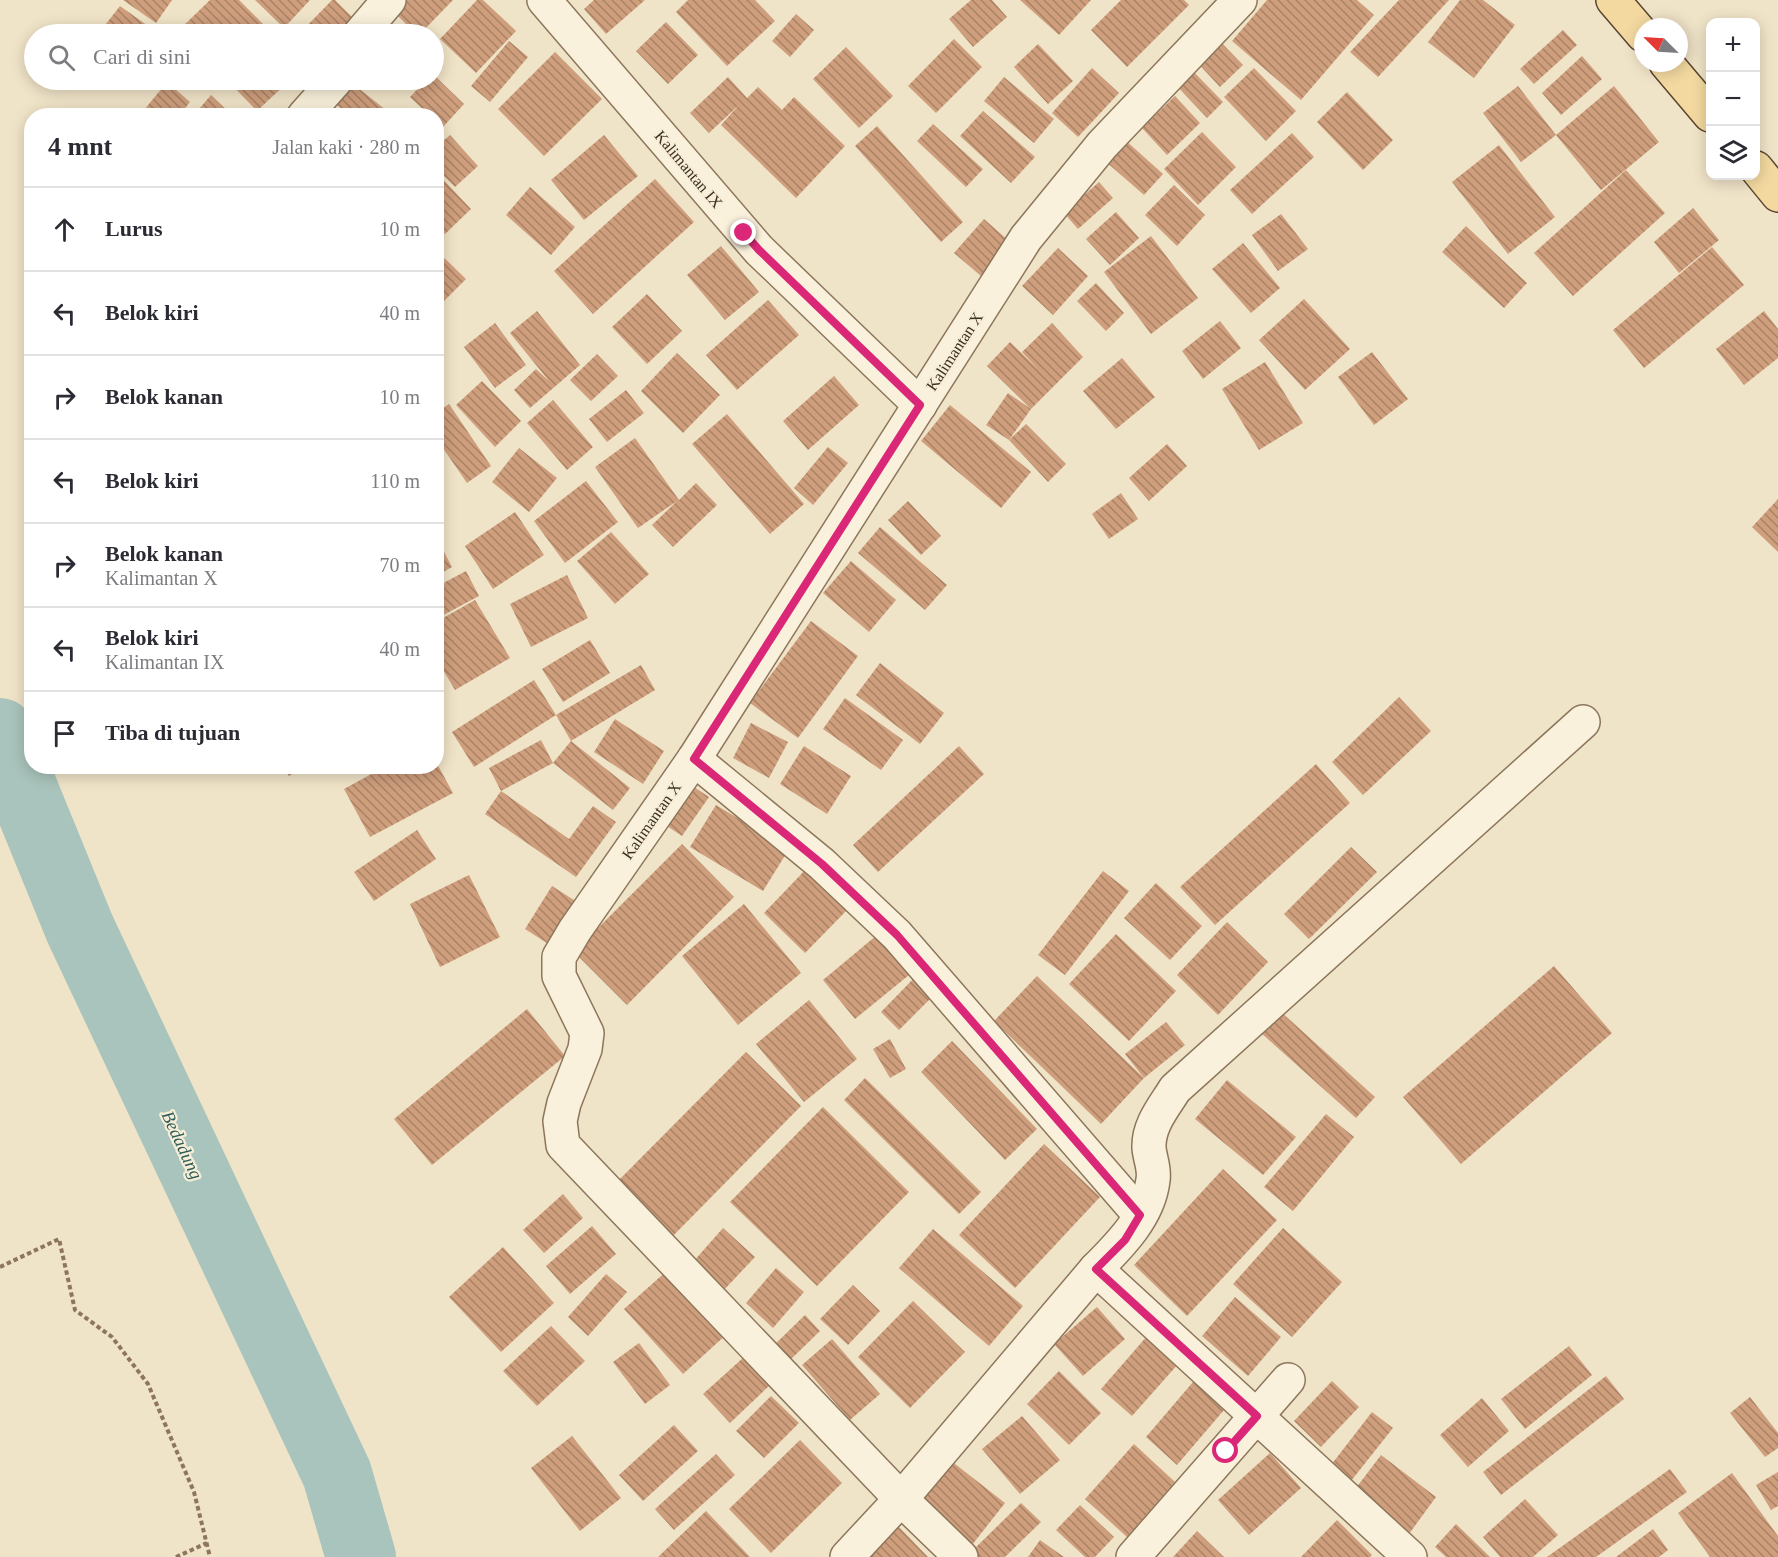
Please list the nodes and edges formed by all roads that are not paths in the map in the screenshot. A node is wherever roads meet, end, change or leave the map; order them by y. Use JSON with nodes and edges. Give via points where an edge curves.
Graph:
{"nodes":[{"id":1,"x":389,"y":0,"type":"edge"},
{"id":2,"x":544,"y":0,"type":"edge"},
{"id":3,"x":1240,"y":0,"type":"edge"},
{"id":4,"x":1613,"y":0,"type":"edge"},
{"id":5,"x":369,"y":24,"type":"edge"},
{"id":6,"x":1634,"y":24,"type":"edge"},
{"id":7,"x":1674,"y":72,"type":"edge"},
{"id":8,"x":327,"y":90,"type":"edge"},
{"id":9,"x":311,"y":108,"type":"edge"},
{"id":10,"x":1706,"y":110,"type":"edge"},
{"id":11,"x":1760,"y":174,"type":"edge"},
{"id":12,"x":1778,"y":195,"type":"edge"},
{"id":13,"x":920,"y":405,"type":"junction"},
{"id":14,"x":1583,"y":722,"type":"dead end"},
{"id":15,"x":694,"y":759,"type":"junction"},
{"id":16,"x":1140,"y":1215,"type":"junction"},
{"id":17,"x":1096,"y":1269,"type":"junction"},
{"id":18,"x":1288,"y":1380,"type":"dead end"},
{"id":19,"x":1257,"y":1416,"type":"junction"},
{"id":20,"x":901,"y":1499,"type":"junction"},
{"id":21,"x":848,"y":1557,"type":"edge"},
{"id":22,"x":961,"y":1557,"type":"edge"},
{"id":23,"x":1133,"y":1557,"type":"edge"},
{"id":24,"x":1410,"y":1557,"type":"edge"}],
"edges":[{"from":1,"to":5,"type":"street"},
{"from":2,"to":13,"type":"street","name":"Kalimantan IX","via":[[759,250]]},
{"from":3,"to":13,"type":"street","name":"Kalimantan X","via":[[1102,145],[1026,238]]},
{"from":4,"to":6,"type":"main road"},
{"from":7,"to":10,"type":"main road"},
{"from":8,"to":9,"type":"street"},
{"from":11,"to":12,"type":"main road"},
{"from":13,"to":15,"type":"street","name":"Kalimantan X"},
{"from":14,"to":16,"type":"street","via":[[1175,1089],[1153,1125],[1149,1148],[1154,1179]]},
{"from":15,"to":16,"type":"street","via":[[822,864],[897,935]]},
{"from":15,"to":20,"type":"street","name":"Kalimantan X","via":[[559,957],[559,976],[587,1033],[585,1049],[564,1102],[560,1121],[563,1145]]},
{"from":16,"to":17,"type":"street","via":[[1125,1240]]},
{"from":17,"to":19,"type":"street"},
{"from":17,"to":20,"type":"street"},
{"from":18,"to":19,"type":"street"},
{"from":19,"to":23,"type":"street"},
{"from":19,"to":24,"type":"street"},
{"from":20,"to":21,"type":"street"},
{"from":20,"to":22,"type":"street"}]}
